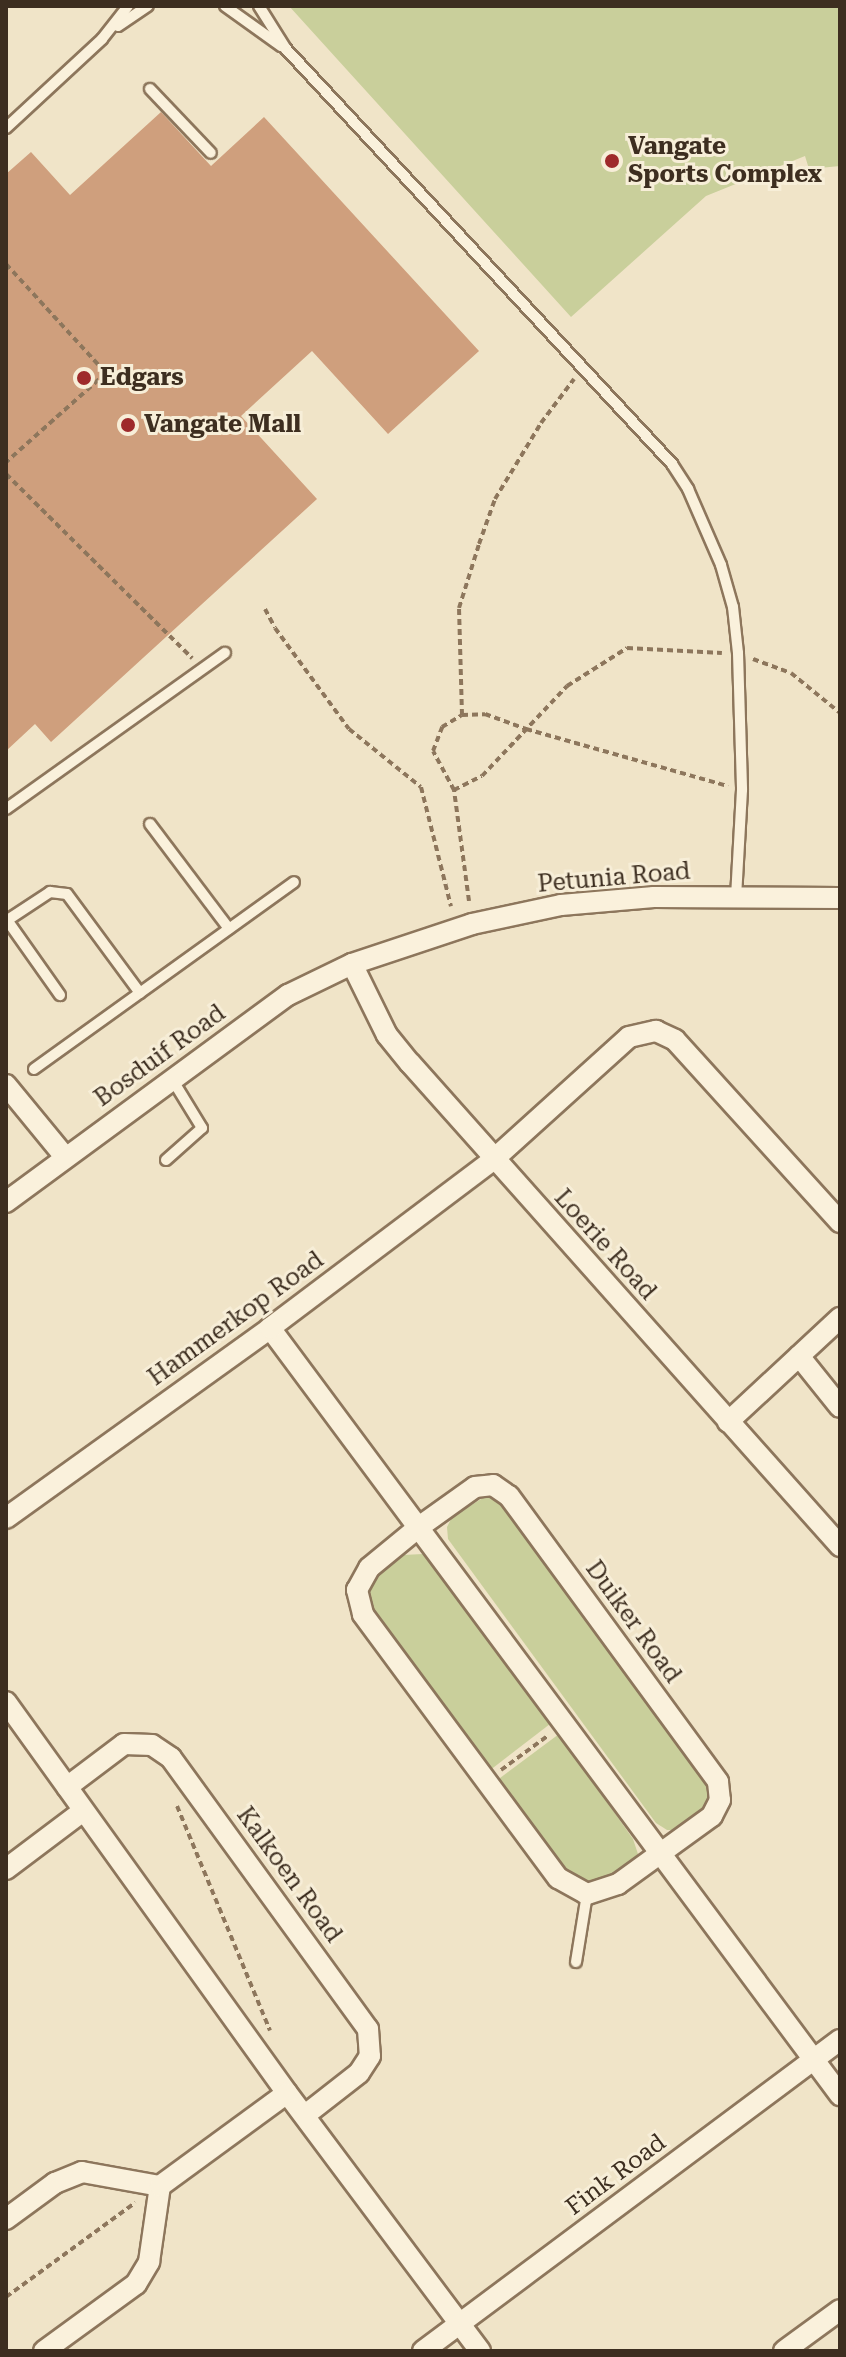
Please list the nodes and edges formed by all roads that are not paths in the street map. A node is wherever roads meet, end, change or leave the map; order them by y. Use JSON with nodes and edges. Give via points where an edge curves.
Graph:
{"nodes":[{"id":1,"x":128,"y":6,"type":"edge"},
{"id":2,"x":148,"y":6,"type":"edge"},
{"id":3,"x":225,"y":6,"type":"edge"},
{"id":4,"x":259,"y":6,"type":"edge"},
{"id":5,"x":109,"y":32,"type":"junction"},
{"id":6,"x":286,"y":49,"type":"junction"},
{"id":7,"x":150,"y":89,"type":"dead end"},
{"id":8,"x":6,"y":128,"type":"edge"},
{"id":9,"x":211,"y":153,"type":"dead end"},
{"id":10,"x":225,"y":653,"type":"dead end"},
{"id":11,"x":6,"y":809,"type":"edge"},
{"id":12,"x":150,"y":824,"type":"dead end"},
{"id":13,"x":294,"y":882,"type":"dead end"},
{"id":14,"x":736,"y":896,"type":"junction"},
{"id":15,"x":840,"y":898,"type":"edge"},
{"id":16,"x":7,"y":921,"type":"edge"},
{"id":17,"x":229,"y":929,"type":"junction"},
{"id":18,"x":352,"y":964,"type":"junction"},
{"id":19,"x":140,"y":993,"type":"junction"},
{"id":20,"x":60,"y":995,"type":"dead end"},
{"id":21,"x":34,"y":1069,"type":"dead end"},
{"id":22,"x":172,"y":1079,"type":"junction"},
{"id":23,"x":6,"y":1085,"type":"edge"},
{"id":24,"x":66,"y":1158,"type":"junction"},
{"id":25,"x":494,"y":1159,"type":"junction"},
{"id":26,"x":166,"y":1160,"type":"dead end"},
{"id":27,"x":6,"y":1202,"type":"edge"},
{"id":28,"x":840,"y":1222,"type":"edge"},
{"id":29,"x":840,"y":1318,"type":"edge"},
{"id":30,"x":270,"y":1328,"type":"junction"},
{"id":31,"x":799,"y":1356,"type":"junction"},
{"id":32,"x":840,"y":1407,"type":"edge"},
{"id":33,"x":728,"y":1422,"type":"junction"},
{"id":34,"x":6,"y":1518,"type":"edge"},
{"id":35,"x":419,"y":1527,"type":"junction"},
{"id":36,"x":840,"y":1546,"type":"edge"},
{"id":37,"x":6,"y":1702,"type":"edge"},
{"id":38,"x":67,"y":1787,"type":"junction"},
{"id":39,"x":83,"y":1811,"type":"junction"},
{"id":40,"x":659,"y":1855,"type":"junction"},
{"id":41,"x":6,"y":1869,"type":"edge"},
{"id":42,"x":587,"y":1894,"type":"junction"},
{"id":43,"x":576,"y":1962,"type":"dead end"},
{"id":44,"x":840,"y":2040,"type":"edge"},
{"id":45,"x":814,"y":2060,"type":"junction"},
{"id":46,"x":287,"y":2093,"type":"junction"},
{"id":47,"x":840,"y":2095,"type":"edge"},
{"id":48,"x":305,"y":2115,"type":"junction"},
{"id":49,"x":160,"y":2186,"type":"junction"},
{"id":50,"x":6,"y":2219,"type":"edge"},
{"id":51,"x":840,"y":2310,"type":"edge"},
{"id":52,"x":460,"y":2324,"type":"junction"},
{"id":53,"x":44,"y":2351,"type":"edge"},
{"id":54,"x":423,"y":2351,"type":"edge"},
{"id":55,"x":480,"y":2351,"type":"edge"},
{"id":56,"x":784,"y":2351,"type":"edge"}],
"edges":[{"from":1,"to":5,"type":"lane"},
{"from":2,"to":5,"type":"lane"},
{"from":3,"to":6,"type":"lane"},
{"from":4,"to":6,"type":"lane"},
{"from":5,"to":8,"type":"lane"},
{"from":6,"to":14,"type":"lane","via":[[672,464],[688,489],[733,607],[742,790]]},
{"from":7,"to":9,"type":"lane"},
{"from":10,"to":11,"type":"lane"},
{"from":12,"to":17,"type":"lane"},
{"from":13,"to":17,"type":"lane"},
{"from":14,"to":15,"type":"street","name":"Petunia Road"},
{"from":14,"to":18,"type":"street","name":"Petunia Road","via":[[561,905],[472,924]]},
{"from":16,"to":19,"type":"lane","via":[[50,892],[67,894]]},
{"from":16,"to":20,"type":"lane"},
{"from":17,"to":19,"type":"lane"},
{"from":18,"to":22,"type":"street","name":"Bosduif Road","via":[[288,995]]},
{"from":18,"to":25,"type":"street","name":"Loerie Road","via":[[387,1035]]},
{"from":19,"to":21,"type":"lane"},
{"from":22,"to":24,"type":"street","name":"Bosduif Road"},
{"from":22,"to":26,"type":"lane","via":[[202,1128]]},
{"from":23,"to":24,"type":"street"},
{"from":24,"to":27,"type":"street","name":"Bosduif Road"},
{"from":25,"to":28,"type":"street","name":"Hammerkop Road","via":[[616,1046],[656,1031],[675,1040]]},
{"from":25,"to":30,"type":"street","name":"Hammerkop Road"},
{"from":25,"to":33,"type":"street","name":"Loerie Road"},
{"from":29,"to":31,"type":"street"},
{"from":30,"to":34,"type":"street","name":"Hammerkop Road"},
{"from":30,"to":35,"type":"street"},
{"from":31,"to":32,"type":"street"},
{"from":31,"to":33,"type":"street"},
{"from":33,"to":36,"type":"street","name":"Loerie Road"},
{"from":35,"to":40,"type":"street"},
{"from":35,"to":40,"type":"street","name":"Duiker Road","via":[[475,1487],[493,1485],[509,1496],[718,1782],[720,1800],[712,1816]]},
{"from":35,"to":42,"type":"street","name":"Duiker Road","via":[[369,1568],[357,1590],[363,1614],[558,1878]]},
{"from":37,"to":38,"type":"street"},
{"from":38,"to":39,"type":"street"},
{"from":38,"to":48,"type":"street","name":"Kalkoen Road","via":[[124,1744],[152,1745],[171,1758],[368,2029],[370,2056],[359,2073]]},
{"from":39,"to":41,"type":"street"},
{"from":39,"to":46,"type":"street"},
{"from":40,"to":42,"type":"street","name":"Duiker Road","via":[[618,1884]]},
{"from":40,"to":45,"type":"street"},
{"from":42,"to":43,"type":"lane"},
{"from":44,"to":45,"type":"street","name":"Fink Road"},
{"from":45,"to":47,"type":"street"},
{"from":45,"to":52,"type":"street","name":"Fink Road"},
{"from":46,"to":48,"type":"street"},
{"from":46,"to":49,"type":"street"},
{"from":48,"to":52,"type":"street"},
{"from":49,"to":50,"type":"street","via":[[82,2172],[55,2183]]},
{"from":49,"to":53,"type":"street","via":[[149,2262],[136,2284]]},
{"from":51,"to":56,"type":"street"},
{"from":52,"to":54,"type":"street","name":"Fink Road"},
{"from":52,"to":55,"type":"street"}]}
